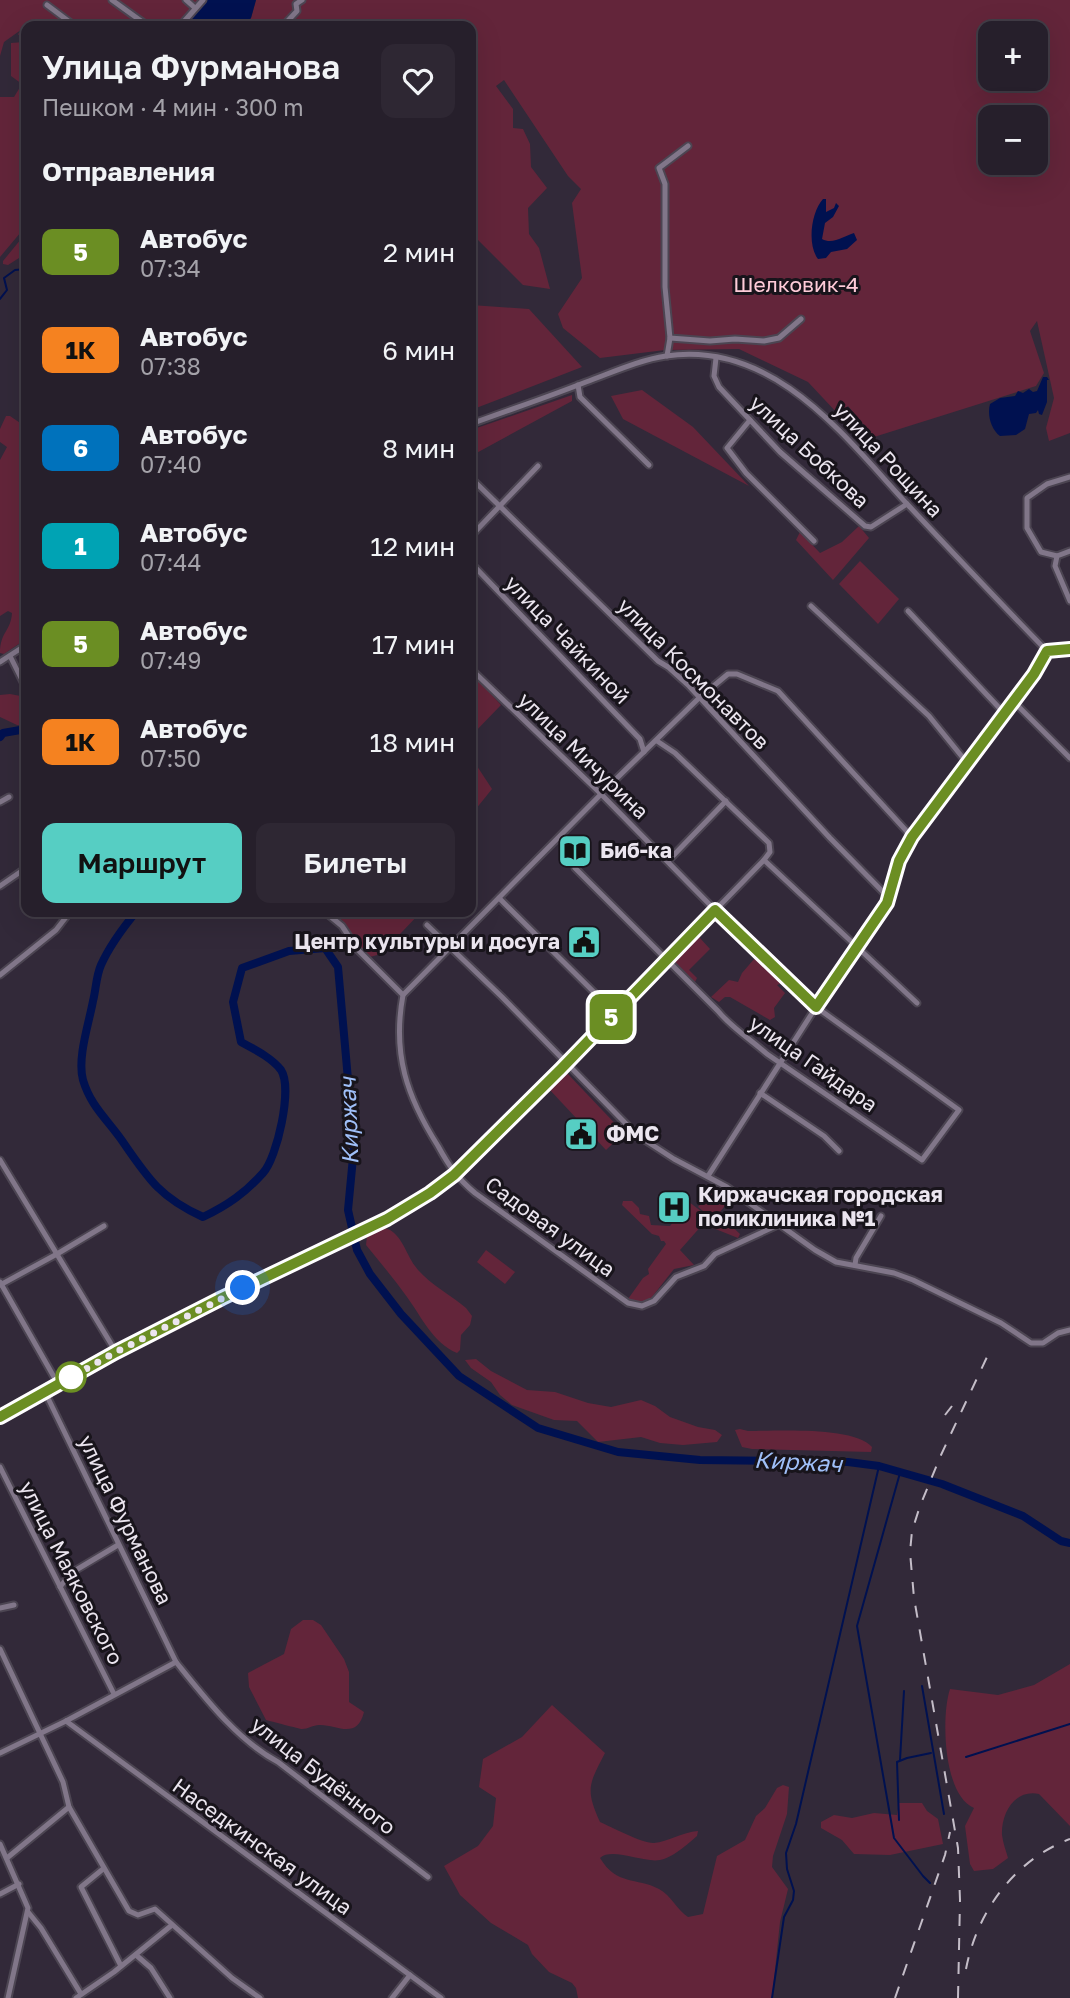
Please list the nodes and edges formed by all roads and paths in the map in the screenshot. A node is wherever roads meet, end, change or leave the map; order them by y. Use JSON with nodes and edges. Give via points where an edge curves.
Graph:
{"nodes":[{"id":1,"x":112,"y":0,"type":"edge"},
{"id":2,"x":186,"y":0,"type":"edge"},
{"id":3,"x":203,"y":0,"type":"edge"},
{"id":4,"x":302,"y":0,"type":"edge"},
{"id":5,"x":47,"y":5,"type":"dead end"},
{"id":6,"x":195,"y":8,"type":"junction"},
{"id":7,"x":68,"y":21,"type":"edge"},
{"id":8,"x":141,"y":21,"type":"edge"},
{"id":9,"x":184,"y":21,"type":"edge"},
{"id":10,"x":288,"y":21,"type":"edge"},
{"id":11,"x":688,"y":146,"type":"dead end"},
{"id":12,"x":801,"y":319,"type":"dead end"},
{"id":13,"x":670,"y":338,"type":"junction"},
{"id":14,"x":667,"y":356,"type":"junction"},
{"id":15,"x":716,"y":358,"type":"junction"},
{"id":16,"x":578,"y":385,"type":"junction"},
{"id":17,"x":750,"y":420,"type":"junction"},
{"id":18,"x":476,"y":422,"type":"edge"},
{"id":19,"x":649,"y":465,"type":"dead end"},
{"id":20,"x":538,"y":466,"type":"dead end"},
{"id":21,"x":1070,"y":477,"type":"edge"},
{"id":22,"x":476,"y":483,"type":"edge"},
{"id":23,"x":907,"y":504,"type":"junction"},
{"id":24,"x":499,"y":507,"type":"junction"},
{"id":25,"x":476,"y":531,"type":"edge"},
{"id":26,"x":814,"y":541,"type":"dead end"},
{"id":27,"x":1070,"y":551,"type":"edge"},
{"id":28,"x":1057,"y":556,"type":"junction"},
{"id":29,"x":476,"y":568,"type":"edge"},
{"id":30,"x":1070,"y":601,"type":"edge"},
{"id":31,"x":811,"y":606,"type":"dead end"},
{"id":32,"x":908,"y":611,"type":"dead end"},
{"id":33,"x":21,"y":648,"type":"edge"},
{"id":34,"x":1070,"y":649,"type":"edge"},
{"id":35,"x":1047,"y":651,"type":"junction"},
{"id":36,"x":10,"y":656,"type":"junction"},
{"id":37,"x":0,"y":662,"type":"edge"},
{"id":38,"x":476,"y":674,"type":"edge"},
{"id":39,"x":21,"y":678,"type":"edge"},
{"id":40,"x":699,"y":698,"type":"junction"},
{"id":41,"x":1014,"y":702,"type":"junction"},
{"id":42,"x":1005,"y":714,"type":"junction"},
{"id":43,"x":640,"y":739,"type":"junction"},
{"id":44,"x":656,"y":742,"type":"junction"},
{"id":45,"x":644,"y":752,"type":"junction"},
{"id":46,"x":1070,"y":758,"type":"edge"},
{"id":47,"x":968,"y":764,"type":"junction"},
{"id":48,"x":602,"y":795,"type":"junction"},
{"id":49,"x":9,"y":797,"type":"dead end"},
{"id":50,"x":726,"y":801,"type":"junction"},
{"id":51,"x":0,"y":802,"type":"edge"},
{"id":52,"x":912,"y":837,"type":"junction"},
{"id":53,"x":764,"y":860,"type":"junction"},
{"id":54,"x":668,"y":861,"type":"junction"},
{"id":55,"x":575,"y":868,"type":"dead end"},
{"id":56,"x":21,"y":871,"type":"edge"},
{"id":57,"x":0,"y":886,"type":"edge"},
{"id":58,"x":499,"y":898,"type":"junction"},
{"id":59,"x":889,"y":898,"type":"junction"},
{"id":60,"x":715,"y":910,"type":"junction"},
{"id":61,"x":66,"y":917,"type":"edge"},
{"id":62,"x":331,"y":917,"type":"edge"},
{"id":63,"x":427,"y":925,"type":"dead end"},
{"id":64,"x":451,"y":946,"type":"junction"},
{"id":65,"x":856,"y":947,"type":"junction"},
{"id":66,"x":667,"y":960,"type":"junction"},
{"id":67,"x":0,"y":975,"type":"edge"},
{"id":68,"x":403,"y":995,"type":"junction"},
{"id":69,"x":918,"y":1003,"type":"dead end"},
{"id":70,"x":816,"y":1007,"type":"junction"},
{"id":71,"x":615,"y":1013,"type":"junction"},
{"id":72,"x":779,"y":1062,"type":"junction"},
{"id":73,"x":567,"y":1063,"type":"junction"},
{"id":74,"x":760,"y":1093,"type":"junction"},
{"id":75,"x":839,"y":1151,"type":"dead end"},
{"id":76,"x":0,"y":1160,"type":"edge"},
{"id":77,"x":922,"y":1160,"type":"joint"},
{"id":78,"x":454,"y":1175,"type":"junction"},
{"id":79,"x":708,"y":1176,"type":"junction"},
{"id":80,"x":881,"y":1216,"type":"dead end"},
{"id":81,"x":778,"y":1225,"type":"junction"},
{"id":82,"x":104,"y":1226,"type":"dead end"},
{"id":83,"x":57,"y":1254,"type":"junction"},
{"id":84,"x":855,"y":1265,"type":"junction"},
{"id":85,"x":0,"y":1284,"type":"edge"},
{"id":86,"x":1070,"y":1330,"type":"edge"},
{"id":87,"x":116,"y":1352,"type":"junction"},
{"id":88,"x":58,"y":1384,"type":"junction"},
{"id":89,"x":46,"y":1392,"type":"junction"},
{"id":90,"x":0,"y":1417,"type":"edge"},
{"id":91,"x":0,"y":1467,"type":"edge"},
{"id":92,"x":118,"y":1545,"type":"junction"},
{"id":93,"x":60,"y":1587,"type":"junction"},
{"id":94,"x":13,"y":1605,"type":"dead end"},
{"id":95,"x":0,"y":1608,"type":"edge"},
{"id":96,"x":0,"y":1649,"type":"edge"},
{"id":97,"x":176,"y":1662,"type":"junction"},
{"id":98,"x":114,"y":1694,"type":"junction"},
{"id":99,"x":66,"y":1721,"type":"junction"},
{"id":100,"x":40,"y":1732,"type":"junction"},
{"id":101,"x":0,"y":1753,"type":"edge"},
{"id":102,"x":69,"y":1807,"type":"junction"},
{"id":103,"x":0,"y":1844,"type":"edge"},
{"id":104,"x":7,"y":1858,"type":"junction"},
{"id":105,"x":103,"y":1869,"type":"junction"},
{"id":106,"x":428,"y":1877,"type":"dead end"},
{"id":107,"x":19,"y":1884,"type":"junction"},
{"id":108,"x":0,"y":1895,"type":"edge"},
{"id":109,"x":28,"y":1912,"type":"junction"},
{"id":110,"x":172,"y":1925,"type":"junction"},
{"id":111,"x":136,"y":1955,"type":"junction"},
{"id":112,"x":121,"y":1966,"type":"junction"},
{"id":113,"x":410,"y":1975,"type":"junction"},
{"id":114,"x":78,"y":1996,"type":"edge"},
{"id":115,"x":8,"y":1998,"type":"edge"},
{"id":116,"x":170,"y":1998,"type":"edge"},
{"id":117,"x":260,"y":1998,"type":"edge"},
{"id":118,"x":392,"y":1998,"type":"edge"},
{"id":119,"x":440,"y":1998,"type":"edge"}],
"edges":[{"from":1,"to":8,"type":"street"},
{"from":2,"to":6,"type":"street"},
{"from":3,"to":6,"type":"street"},
{"from":4,"to":10,"type":"street"},
{"from":5,"to":7,"type":"street"},
{"from":6,"to":9,"type":"street"},
{"from":11,"to":13,"type":"street","via":[[659,168],[665,184]]},
{"from":12,"to":13,"type":"street","via":[[779,338],[764,341]]},
{"from":13,"to":14,"type":"street"},
{"from":14,"to":15,"type":"street","name":"улица Рощина"},
{"from":14,"to":16,"type":"street","name":"улица Рощина"},
{"from":15,"to":17,"type":"street","name":"улица Бобкова","via":[[713,376],[719,387]]},
{"from":15,"to":23,"type":"street","name":"улица Рощина","via":[[774,378],[810,402],[835,423]]},
{"from":16,"to":18,"type":"street","name":"улица Рощина"},
{"from":16,"to":19,"type":"street","via":[[580,397]]},
{"from":17,"to":23,"type":"street","name":"улица Бобкова","via":[[865,526],[871,527]]},
{"from":17,"to":26,"type":"street","via":[[727,448]]},
{"from":20,"to":24,"type":"street"},
{"from":21,"to":28,"type":"street","via":[[1047,484],[1027,498],[1027,528],[1041,552]]},
{"from":22,"to":24,"type":"street","name":"улица Космонавтов"},
{"from":23,"to":35,"type":"street","name":"улица Рощина"},
{"from":24,"to":25,"type":"street"},
{"from":24,"to":40,"type":"street","name":"улица Космонавтов"},
{"from":27,"to":28,"type":"street"},
{"from":28,"to":30,"type":"street","via":[[1055,566]]},
{"from":29,"to":43,"type":"street","name":"улица Чайкиной"},
{"from":31,"to":47,"type":"street","via":[[929,716]]},
{"from":32,"to":42,"type":"street"},
{"from":33,"to":36,"type":"street"},
{"from":34,"to":35,"type":"street"},
{"from":35,"to":41,"type":"street"},
{"from":36,"to":37,"type":"street"},
{"from":36,"to":39,"type":"street"},
{"from":38,"to":48,"type":"street","name":"улица Мичурина"},
{"from":40,"to":44,"type":"street"},
{"from":40,"to":52,"type":"street","via":[[725,676],[737,674],[778,691]]},
{"from":40,"to":59,"type":"street","name":"улица Космонавтов"},
{"from":41,"to":42,"type":"street"},
{"from":41,"to":46,"type":"street"},
{"from":42,"to":47,"type":"street"},
{"from":43,"to":44,"type":"street","name":"улица Чайкиной"},
{"from":43,"to":45,"type":"street","name":"улица Чайкиной"},
{"from":44,"to":45,"type":"street"},
{"from":44,"to":50,"type":"street","name":"улица Чайкиной","via":[[675,753]]},
{"from":45,"to":48,"type":"street"},
{"from":47,"to":52,"type":"street"},
{"from":48,"to":54,"type":"street","name":"улица Мичурина"},
{"from":48,"to":58,"type":"street"},
{"from":49,"to":51,"type":"street"},
{"from":50,"to":53,"type":"street","name":"улица Чайкиной","via":[[769,844]]},
{"from":50,"to":54,"type":"street"},
{"from":52,"to":59,"type":"street","via":[[899,861]]},
{"from":53,"to":60,"type":"street"},
{"from":53,"to":65,"type":"street"},
{"from":54,"to":60,"type":"street","name":"улица Мичурина"},
{"from":55,"to":66,"type":"street","name":"улица Гайдара"},
{"from":56,"to":57,"type":"street"},
{"from":58,"to":64,"type":"street"},
{"from":58,"to":71,"type":"street"},
{"from":59,"to":65,"type":"street"},
{"from":60,"to":66,"type":"street"},
{"from":60,"to":70,"type":"street","name":"улица Мичурина"},
{"from":61,"to":67,"type":"street"},
{"from":62,"to":68,"type":"street"},
{"from":63,"to":64,"type":"street"},
{"from":64,"to":68,"type":"street"},
{"from":64,"to":73,"type":"street"},
{"from":65,"to":69,"type":"street"},
{"from":65,"to":70,"type":"street"},
{"from":66,"to":71,"type":"street"},
{"from":66,"to":72,"type":"street","name":"улица Гайдара","via":[[730,1027]]},
{"from":68,"to":78,"type":"street","name":"Садовая улица","via":[[399,1038],[409,1094]]},
{"from":70,"to":72,"type":"street"},
{"from":70,"to":77,"type":"street","name":"улица Мичурина","via":[[960,1110]]},
{"from":71,"to":73,"type":"street"},
{"from":72,"to":74,"type":"street"},
{"from":72,"to":77,"type":"street","name":"улица Гайдара"},
{"from":73,"to":78,"type":"street"},
{"from":73,"to":79,"type":"street","via":[[637,1135]]},
{"from":74,"to":75,"type":"street"},
{"from":74,"to":79,"type":"street"},
{"from":76,"to":83,"type":"street"},
{"from":78,"to":81,"type":"street","name":"Садовая улица","via":[[628,1303],[642,1306],[654,1301],[676,1277]]},
{"from":78,"to":87,"type":"street","via":[[380,1222]]},
{"from":79,"to":81,"type":"street"},
{"from":80,"to":84,"type":"street"},
{"from":81,"to":84,"type":"street","via":[[836,1262]]},
{"from":82,"to":83,"type":"street"},
{"from":83,"to":85,"type":"street"},
{"from":83,"to":87,"type":"street"},
{"from":84,"to":86,"type":"street","via":[[913,1280],[1037,1345]]},
{"from":85,"to":88,"type":"street"},
{"from":87,"to":88,"type":"street"},
{"from":88,"to":89,"type":"street"},
{"from":89,"to":90,"type":"street"},
{"from":89,"to":92,"type":"street","name":"улица Фурманова"},
{"from":91,"to":93,"type":"street","name":"улица Маяковского"},
{"from":92,"to":93,"type":"street","via":[[71,1573]]},
{"from":92,"to":97,"type":"street","name":"улица Фурманова"},
{"from":93,"to":98,"type":"street","name":"улица Маяковского"},
{"from":94,"to":95,"type":"street"},
{"from":96,"to":100,"type":"street"},
{"from":97,"to":98,"type":"street"},
{"from":97,"to":106,"type":"street","name":"улица Будённого","via":[[254,1747]]},
{"from":98,"to":99,"type":"street"},
{"from":99,"to":100,"type":"street"},
{"from":99,"to":113,"type":"street","name":"Наседкинская улица"},
{"from":100,"to":101,"type":"street"},
{"from":100,"to":102,"type":"street"},
{"from":102,"to":104,"type":"street"},
{"from":102,"to":105,"type":"street"},
{"from":103,"to":104,"type":"street"},
{"from":104,"to":107,"type":"street"},
{"from":105,"to":110,"type":"street","via":[[129,1911],[138,1916],[155,1909]]},
{"from":105,"to":112,"type":"street","via":[[81,1887]]},
{"from":107,"to":108,"type":"street"},
{"from":107,"to":109,"type":"street"},
{"from":109,"to":114,"type":"street"},
{"from":109,"to":115,"type":"street"},
{"from":110,"to":111,"type":"street"},
{"from":110,"to":117,"type":"street"},
{"from":111,"to":112,"type":"street"},
{"from":111,"to":116,"type":"street","via":[[151,1968]]},
{"from":112,"to":114,"type":"street"},
{"from":113,"to":118,"type":"street"},
{"from":113,"to":119,"type":"street","name":"Наседкинская улица"}]}
